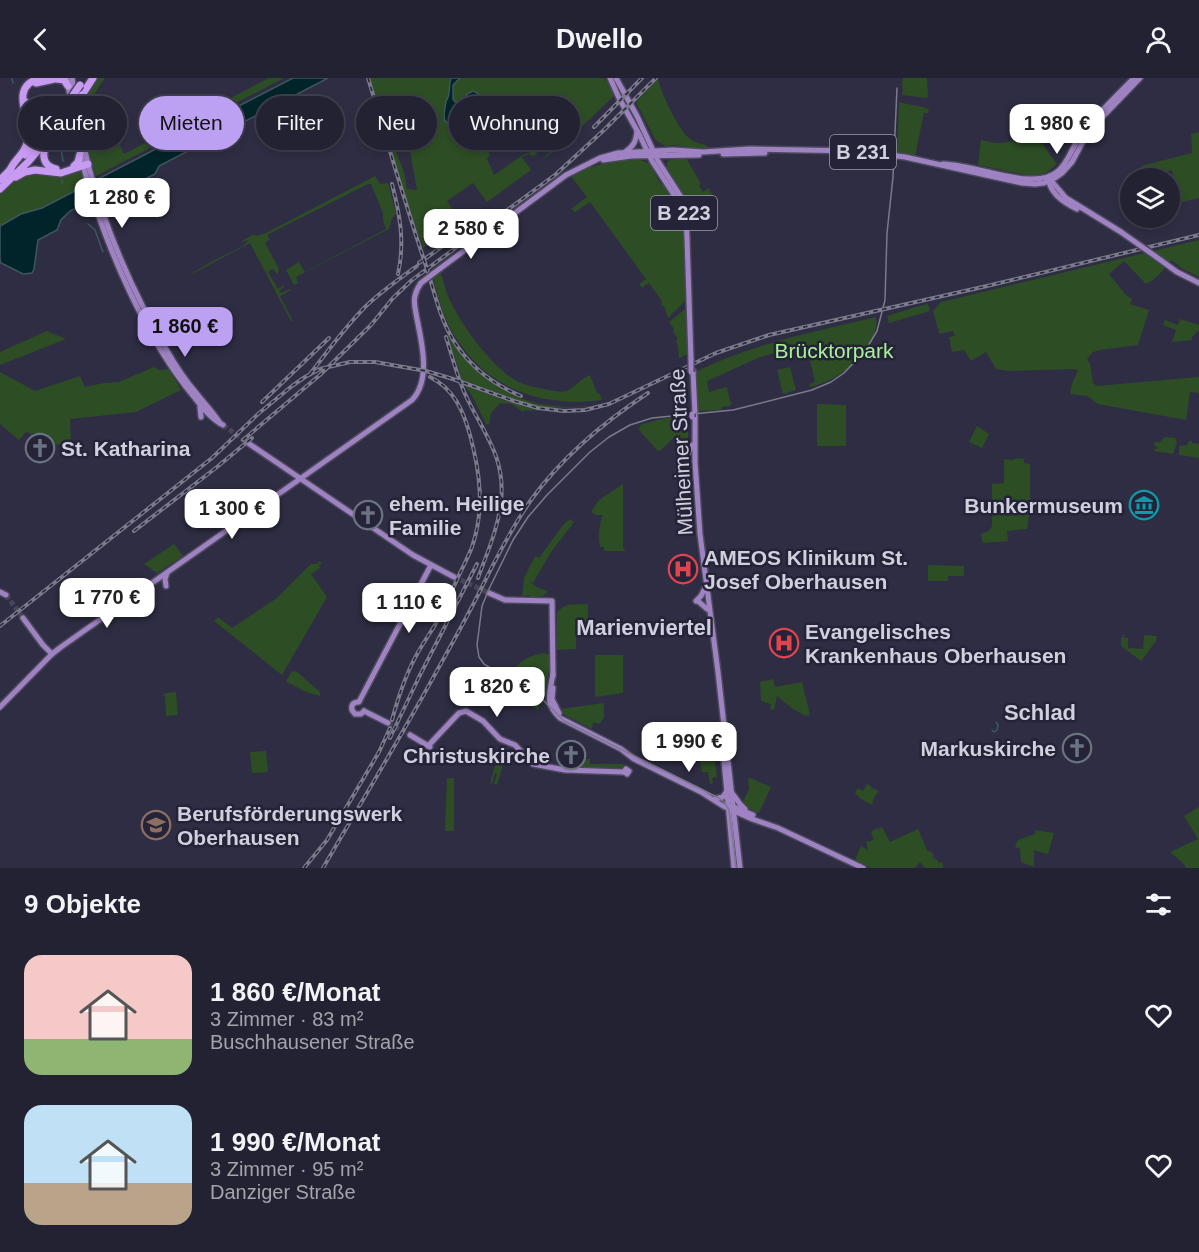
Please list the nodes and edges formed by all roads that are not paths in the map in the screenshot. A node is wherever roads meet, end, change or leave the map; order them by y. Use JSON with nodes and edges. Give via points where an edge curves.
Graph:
{"nodes":[{"id":1,"x":40,"y":78,"type":"edge"},
{"id":2,"x":58,"y":78,"type":"edge"},
{"id":3,"x":72,"y":78,"type":"edge"},
{"id":4,"x":85,"y":78,"type":"edge"},
{"id":5,"x":93,"y":78,"type":"edge"},
{"id":6,"x":610,"y":78,"type":"edge"},
{"id":7,"x":616,"y":78,"type":"edge"},
{"id":8,"x":1134,"y":78,"type":"edge"},
{"id":9,"x":1140,"y":78,"type":"edge"},
{"id":10,"x":68,"y":82,"type":"edge"},
{"id":11,"x":27,"y":96,"type":"edge"},
{"id":12,"x":72,"y":96,"type":"edge"},
{"id":13,"x":81,"y":96,"type":"edge"},
{"id":14,"x":638,"y":116,"type":"junction"},
{"id":15,"x":637,"y":129,"type":"junction"},
{"id":16,"x":1086,"y":131,"type":"junction"},
{"id":17,"x":30,"y":150,"type":"edge"},
{"id":18,"x":38,"y":150,"type":"edge"},
{"id":19,"x":44,"y":150,"type":"edge"},
{"id":20,"x":624,"y":152,"type":"junction"},
{"id":21,"x":669,"y":153,"type":"junction"},
{"id":22,"x":80,"y":154,"type":"junction"},
{"id":23,"x":651,"y":154,"type":"junction"},
{"id":24,"x":590,"y":163,"type":"junction"},
{"id":25,"x":85,"y":167,"type":"junction"},
{"id":26,"x":73,"y":168,"type":"junction"},
{"id":27,"x":10,"y":170,"type":"junction"},
{"id":28,"x":667,"y":175,"type":"junction"},
{"id":29,"x":1049,"y":179,"type":"junction"},
{"id":30,"x":0,"y":180,"type":"edge"},
{"id":31,"x":9,"y":180,"type":"junction"},
{"id":32,"x":90,"y":181,"type":"junction"},
{"id":33,"x":0,"y":189,"type":"edge"},
{"id":34,"x":1199,"y":284,"type":"edge"},
{"id":35,"x":691,"y":303,"type":"junction"},
{"id":36,"x":139,"y":304,"type":"junction"},
{"id":37,"x":200,"y":405,"type":"junction"},
{"id":38,"x":201,"y":417,"type":"dead end"},
{"id":39,"x":248,"y":443,"type":"tunnel mouth"},
{"id":40,"x":694,"y":447,"type":"junction"},
{"id":41,"x":683,"y":458,"type":"dead end"},
{"id":42,"x":286,"y":469,"type":"junction"},
{"id":43,"x":300,"y":478,"type":"junction"},
{"id":44,"x":286,"y":488,"type":"junction"},
{"id":45,"x":431,"y":565,"type":"junction"},
{"id":46,"x":168,"y":572,"type":"junction"},
{"id":47,"x":454,"y":577,"type":"tunnel mouth"},
{"id":48,"x":166,"y":586,"type":"dead end"},
{"id":49,"x":705,"y":588,"type":"junction"},
{"id":50,"x":489,"y":593,"type":"tunnel mouth"},
{"id":51,"x":707,"y":601,"type":"junction"},
{"id":52,"x":707,"y":609,"type":"junction"},
{"id":53,"x":23,"y":618,"type":"tunnel mouth"},
{"id":54,"x":43,"y":645,"type":"junction"},
{"id":55,"x":52,"y":654,"type":"junction"},
{"id":56,"x":44,"y":662,"type":"junction"},
{"id":57,"x":358,"y":702,"type":"junction"},
{"id":58,"x":0,"y":707,"type":"edge"},
{"id":59,"x":364,"y":711,"type":"junction"},
{"id":60,"x":453,"y":721,"type":"junction"},
{"id":61,"x":388,"y":723,"type":"tunnel mouth"},
{"id":62,"x":440,"y":734,"type":"junction"},
{"id":63,"x":430,"y":746,"type":"junction"},
{"id":64,"x":628,"y":755,"type":"junction"},
{"id":65,"x":729,"y":792,"type":"junction"},
{"id":66,"x":707,"y":796,"type":"junction"},
{"id":67,"x":715,"y":799,"type":"junction"},
{"id":68,"x":731,"y":808,"type":"junction"},
{"id":69,"x":745,"y":815,"type":"junction"},
{"id":70,"x":754,"y":816,"type":"junction"},
{"id":71,"x":735,"y":822,"type":"junction"},
{"id":72,"x":768,"y":824,"type":"junction"},
{"id":73,"x":734,"y":839,"type":"junction"},
{"id":74,"x":734,"y":868,"type":"edge"},
{"id":75,"x":740,"y":868,"type":"edge"},
{"id":76,"x":863,"y":868,"type":"edge"}],
"edges":[{"from":1,"to":27,"type":"highway","via":[[23,93],[28,141]]},
{"from":2,"to":10,"type":"highway"},
{"from":2,"to":11,"type":"highway","via":[[33,85]]},
{"from":3,"to":25,"type":"main road"},
{"from":4,"to":12,"type":"highway","bridge":true},
{"from":5,"to":13,"type":"highway","bridge":true},
{"from":6,"to":15,"type":"main road","number":"B 223"},
{"from":7,"to":14,"type":"main road","number":"B 223"},
{"from":8,"to":16,"type":"main road"},
{"from":9,"to":16,"type":"main road"},
{"from":10,"to":22,"type":"main road"},
{"from":14,"to":21,"type":"main road","via":[[653,143]]},
{"from":14,"to":23,"type":"main road","number":"B 223"},
{"from":15,"to":20,"type":"main road","via":[[635,143]]},
{"from":15,"to":23,"type":"main road","number":"B 223"},
{"from":16,"to":29,"type":"main road","via":[[1067,161]]},
{"from":17,"to":27,"type":"highway"},
{"from":18,"to":31,"type":"highway"},
{"from":19,"to":26,"type":"highway","via":[[47,165]]},
{"from":20,"to":23,"type":"main road"},
{"from":20,"to":24,"type":"main road"},
{"from":21,"to":23,"type":"main road","number":"B 231"},
{"from":21,"to":28,"type":"main road","via":[[664,164]]},
{"from":21,"to":29,"type":"main road","number":"B 231","via":[[857,151],[1027,179]]},
{"from":22,"to":25,"type":"main road"},
{"from":22,"to":26,"type":"highway"},
{"from":23,"to":24,"type":"main road"},
{"from":23,"to":28,"type":"main road","name":"Mülheimer Straße","number":"B 223"},
{"from":23,"to":35,"type":"main road","name":"Mülheimer Straße","number":"B 223","via":[[686,219]]},
{"from":24,"to":43,"type":"main road","bridge":true,"via":[[563,177],[421,284],[414,301],[423,364],[415,396]]},
{"from":25,"to":26,"type":"highway"},
{"from":25,"to":32,"type":"main road"},
{"from":25,"to":32,"type":"main road"},
{"from":26,"to":31,"type":"highway","via":[[57,173],[32,171]]},
{"from":27,"to":30,"type":"highway"},
{"from":28,"to":35,"type":"main road","name":"Mülheimer Straße","number":"B 223","via":[[688,214]]},
{"from":29,"to":34,"type":"main road","bridge":true,"via":[[1064,200]]},
{"from":31,"to":33,"type":"highway"},
{"from":32,"to":36,"type":"main road","via":[[107,235]]},
{"from":35,"to":40,"type":"main road","name":"Mülheimer Straße","number":"B 223","bridge":true},
{"from":36,"to":37,"type":"main road","via":[[161,351]]},
{"from":36,"to":37,"type":"main road","via":[[180,371],[222,425]]},
{"from":37,"to":38,"type":"main road"},
{"from":39,"to":42,"type":"main road"},
{"from":40,"to":41,"type":"main road"},
{"from":40,"to":49,"type":"main road","name":"Mülheimer Straße","number":"B 223"},
{"from":40,"to":51,"type":"main road","name":"Mülheimer Straße","number":"B 223"},
{"from":42,"to":43,"type":"main road"},
{"from":42,"to":44,"type":"main road","via":[[290,474]]},
{"from":43,"to":44,"type":"main road"},
{"from":43,"to":45,"type":"main road"},
{"from":44,"to":46,"type":"main road"},
{"from":45,"to":47,"type":"main road"},
{"from":45,"to":57,"type":"main road"},
{"from":46,"to":48,"type":"main road"},
{"from":46,"to":55,"type":"main road"},
{"from":49,"to":51,"type":"main road","name":"Mülheimer Straße","number":"B 223"},
{"from":49,"to":52,"type":"main road","via":[[697,601]]},
{"from":50,"to":64,"type":"main road","via":[[507,600],[552,601],[553,705],[566,721]]},
{"from":51,"to":52,"type":"main road","name":"Mülheimer Straße","number":"B 223"},
{"from":51,"to":65,"type":"main road","name":"Mülheimer Straße","number":"B 223"},
{"from":52,"to":65,"type":"main road","name":"Mülheimer Straße","number":"B 223"},
{"from":53,"to":54,"type":"main road"},
{"from":54,"to":55,"type":"main road"},
{"from":54,"to":56,"type":"main road"},
{"from":55,"to":56,"type":"main road"},
{"from":56,"to":58,"type":"main road"},
{"from":57,"to":59,"type":"main road","via":[[363,704]]},
{"from":57,"to":59,"type":"main road","via":[[351,710],[355,714]]},
{"from":59,"to":61,"type":"main road"},
{"from":60,"to":62,"type":"main road"},
{"from":60,"to":63,"type":"main road"},
{"from":60,"to":64,"type":"main road","via":[[461,712],[468,711],[500,739],[515,744],[531,763],[542,766],[571,771],[626,771]]},
{"from":62,"to":63,"type":"main road"},
{"from":62,"to":63,"type":"main road","via":[[415,737]]},
{"from":64,"to":66,"type":"main road"},
{"from":65,"to":67,"type":"main road"},
{"from":65,"to":68,"type":"main road","name":"Mülheimer Straße","number":"B 223"},
{"from":65,"to":70,"type":"main road"},
{"from":66,"to":67,"type":"main road"},
{"from":66,"to":68,"type":"main road"},
{"from":67,"to":68,"type":"main road"},
{"from":68,"to":69,"type":"main road"},
{"from":68,"to":70,"type":"main road"},
{"from":68,"to":71,"type":"main road","name":"Mülheimer Straße","number":"B 223"},
{"from":68,"to":73,"type":"main road","name":"Mülheimer Straße","number":"B 223"},
{"from":69,"to":71,"type":"main road"},
{"from":69,"to":72,"type":"main road"},
{"from":70,"to":72,"type":"main road"},
{"from":71,"to":73,"type":"main road","name":"Mülheimer Straße","number":"B 223"},
{"from":72,"to":76,"type":"main road"},
{"from":73,"to":74,"type":"main road","name":"Mülheimer Straße","number":"B 223"},
{"from":73,"to":75,"type":"main road","name":"Mülheimer Straße","number":"B 223"}]}
